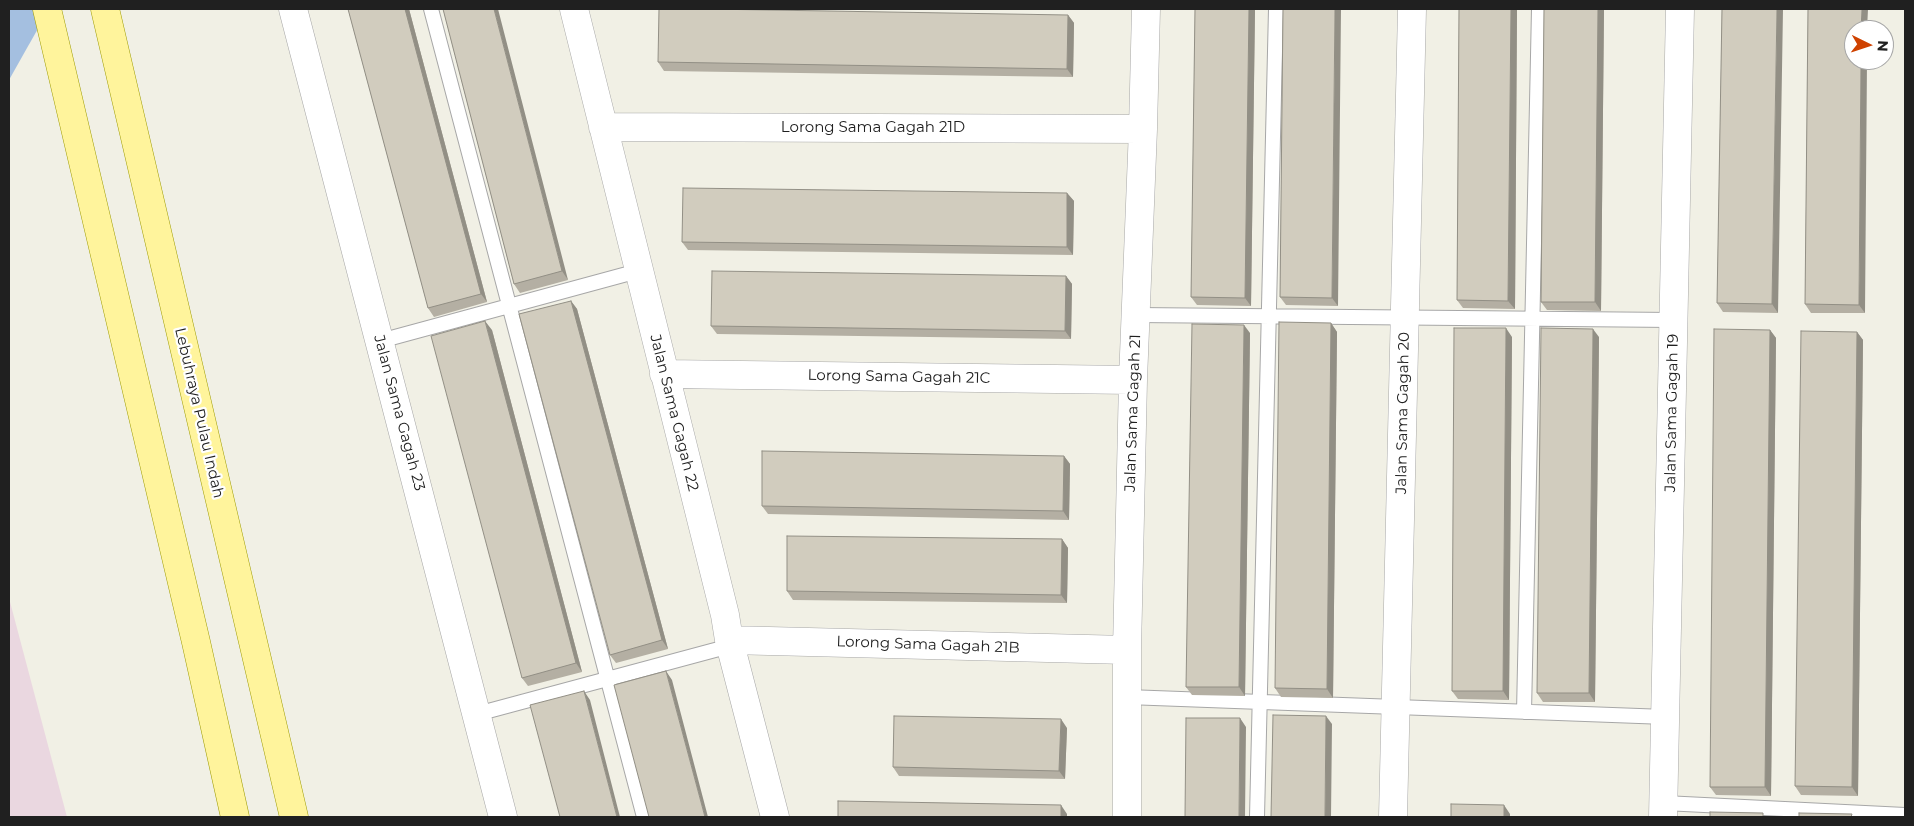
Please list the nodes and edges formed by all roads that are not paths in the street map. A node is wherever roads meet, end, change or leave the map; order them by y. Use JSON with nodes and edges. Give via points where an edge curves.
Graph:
{"nodes":[{"id":1,"x":47,"y":9,"type":"edge"},
{"id":2,"x":105,"y":9,"type":"edge"},
{"id":3,"x":294,"y":9,"type":"edge"},
{"id":4,"x":431,"y":9,"type":"edge"},
{"id":5,"x":574,"y":9,"type":"edge"},
{"id":6,"x":1146,"y":9,"type":"edge"},
{"id":7,"x":1276,"y":9,"type":"edge"},
{"id":8,"x":1412,"y":9,"type":"edge"},
{"id":9,"x":1539,"y":9,"type":"edge"},
{"id":10,"x":1680,"y":9,"type":"edge"},
{"id":11,"x":603,"y":127,"type":"junction"},
{"id":12,"x":1143,"y":129,"type":"junction"},
{"id":13,"x":638,"y":270,"type":"junction"},
{"id":14,"x":510,"y":306,"type":"junction"},
{"id":15,"x":1136,"y":315,"type":"junction"},
{"id":16,"x":1269,"y":316,"type":"junction"},
{"id":17,"x":1405,"y":318,"type":"junction"},
{"id":18,"x":1532,"y":319,"type":"junction"},
{"id":19,"x":1674,"y":320,"type":"junction"},
{"id":20,"x":380,"y":341,"type":"junction"},
{"id":21,"x":664,"y":374,"type":"junction"},
{"id":22,"x":1134,"y":380,"type":"junction"},
{"id":23,"x":729,"y":643,"type":"junction"},
{"id":24,"x":1127,"y":650,"type":"junction"},
{"id":25,"x":608,"y":679,"type":"junction"},
{"id":26,"x":1127,"y":697,"type":"junction"},
{"id":27,"x":1261,"y":702,"type":"junction"},
{"id":28,"x":1396,"y":707,"type":"junction"},
{"id":29,"x":1524,"y":712,"type":"junction"},
{"id":30,"x":477,"y":714,"type":"junction"},
{"id":31,"x":1666,"y":717,"type":"junction"},
{"id":32,"x":1664,"y":810,"type":"edge"},
{"id":33,"x":1905,"y":815,"type":"edge"},
{"id":34,"x":235,"y":817,"type":"edge"},
{"id":35,"x":294,"y":817,"type":"edge"},
{"id":36,"x":504,"y":817,"type":"edge"},
{"id":37,"x":644,"y":817,"type":"edge"},
{"id":38,"x":775,"y":817,"type":"edge"},
{"id":39,"x":1127,"y":817,"type":"edge"},
{"id":40,"x":1257,"y":817,"type":"edge"},
{"id":41,"x":1393,"y":817,"type":"edge"}],
"edges":[{"from":1,"to":34,"type":"main road"},
{"from":2,"to":35,"type":"main road","name":"Lebuhraya Pulau Indah"},
{"from":3,"to":20,"type":"street","name":"Jalan Sama Gagah 23"},
{"from":4,"to":14,"type":"lane"},
{"from":5,"to":11,"type":"street","name":"Jalan Sama Gagah 22"},
{"from":6,"to":12,"type":"street","name":"Jalan Sama Gagah 21"},
{"from":7,"to":16,"type":"lane"},
{"from":8,"to":17,"type":"street","name":"Jalan Sama Gagah 20"},
{"from":9,"to":18,"type":"lane"},
{"from":10,"to":19,"type":"street","name":"Jalan Sama Gagah 19"},
{"from":11,"to":12,"type":"street","name":"Lorong Sama Gagah 21D"},
{"from":11,"to":13,"type":"street","name":"Jalan Sama Gagah 22"},
{"from":12,"to":15,"type":"street","name":"Jalan Sama Gagah 21"},
{"from":13,"to":14,"type":"lane"},
{"from":13,"to":21,"type":"street","name":"Jalan Sama Gagah 22"},
{"from":14,"to":20,"type":"lane"},
{"from":14,"to":25,"type":"lane"},
{"from":15,"to":16,"type":"lane"},
{"from":15,"to":22,"type":"street","name":"Jalan Sama Gagah 21"},
{"from":16,"to":17,"type":"lane"},
{"from":16,"to":27,"type":"lane"},
{"from":17,"to":18,"type":"lane"},
{"from":17,"to":28,"type":"street","name":"Jalan Sama Gagah 20"},
{"from":18,"to":19,"type":"lane"},
{"from":18,"to":29,"type":"lane"},
{"from":19,"to":31,"type":"street","name":"Jalan Sama Gagah 19"},
{"from":20,"to":30,"type":"street","name":"Jalan Sama Gagah 23"},
{"from":21,"to":22,"type":"street","name":"Lorong Sama Gagah 21C"},
{"from":21,"to":23,"type":"street","name":"Jalan Sama Gagah 22","via":[[725,615]]},
{"from":22,"to":24,"type":"street","name":"Jalan Sama Gagah 21"},
{"from":23,"to":24,"type":"street","name":"Lorong Sama Gagah 21B"},
{"from":23,"to":25,"type":"lane"},
{"from":23,"to":38,"type":"street","name":"Jalan Sama Gagah 22"},
{"from":24,"to":26,"type":"street","name":"Jalan Sama Gagah 21"},
{"from":25,"to":30,"type":"lane"},
{"from":25,"to":37,"type":"lane"},
{"from":26,"to":27,"type":"lane"},
{"from":26,"to":39,"type":"street","name":"Jalan Sama Gagah 21"},
{"from":27,"to":28,"type":"lane"},
{"from":27,"to":40,"type":"lane"},
{"from":28,"to":29,"type":"lane"},
{"from":28,"to":41,"type":"street","name":"Jalan Sama Gagah 20"},
{"from":29,"to":31,"type":"lane"},
{"from":30,"to":36,"type":"street","name":"Jalan Sama Gagah 23"},
{"from":31,"to":32,"type":"street","name":"Jalan Sama Gagah 19"},
{"from":32,"to":33,"type":"lane"}]}
